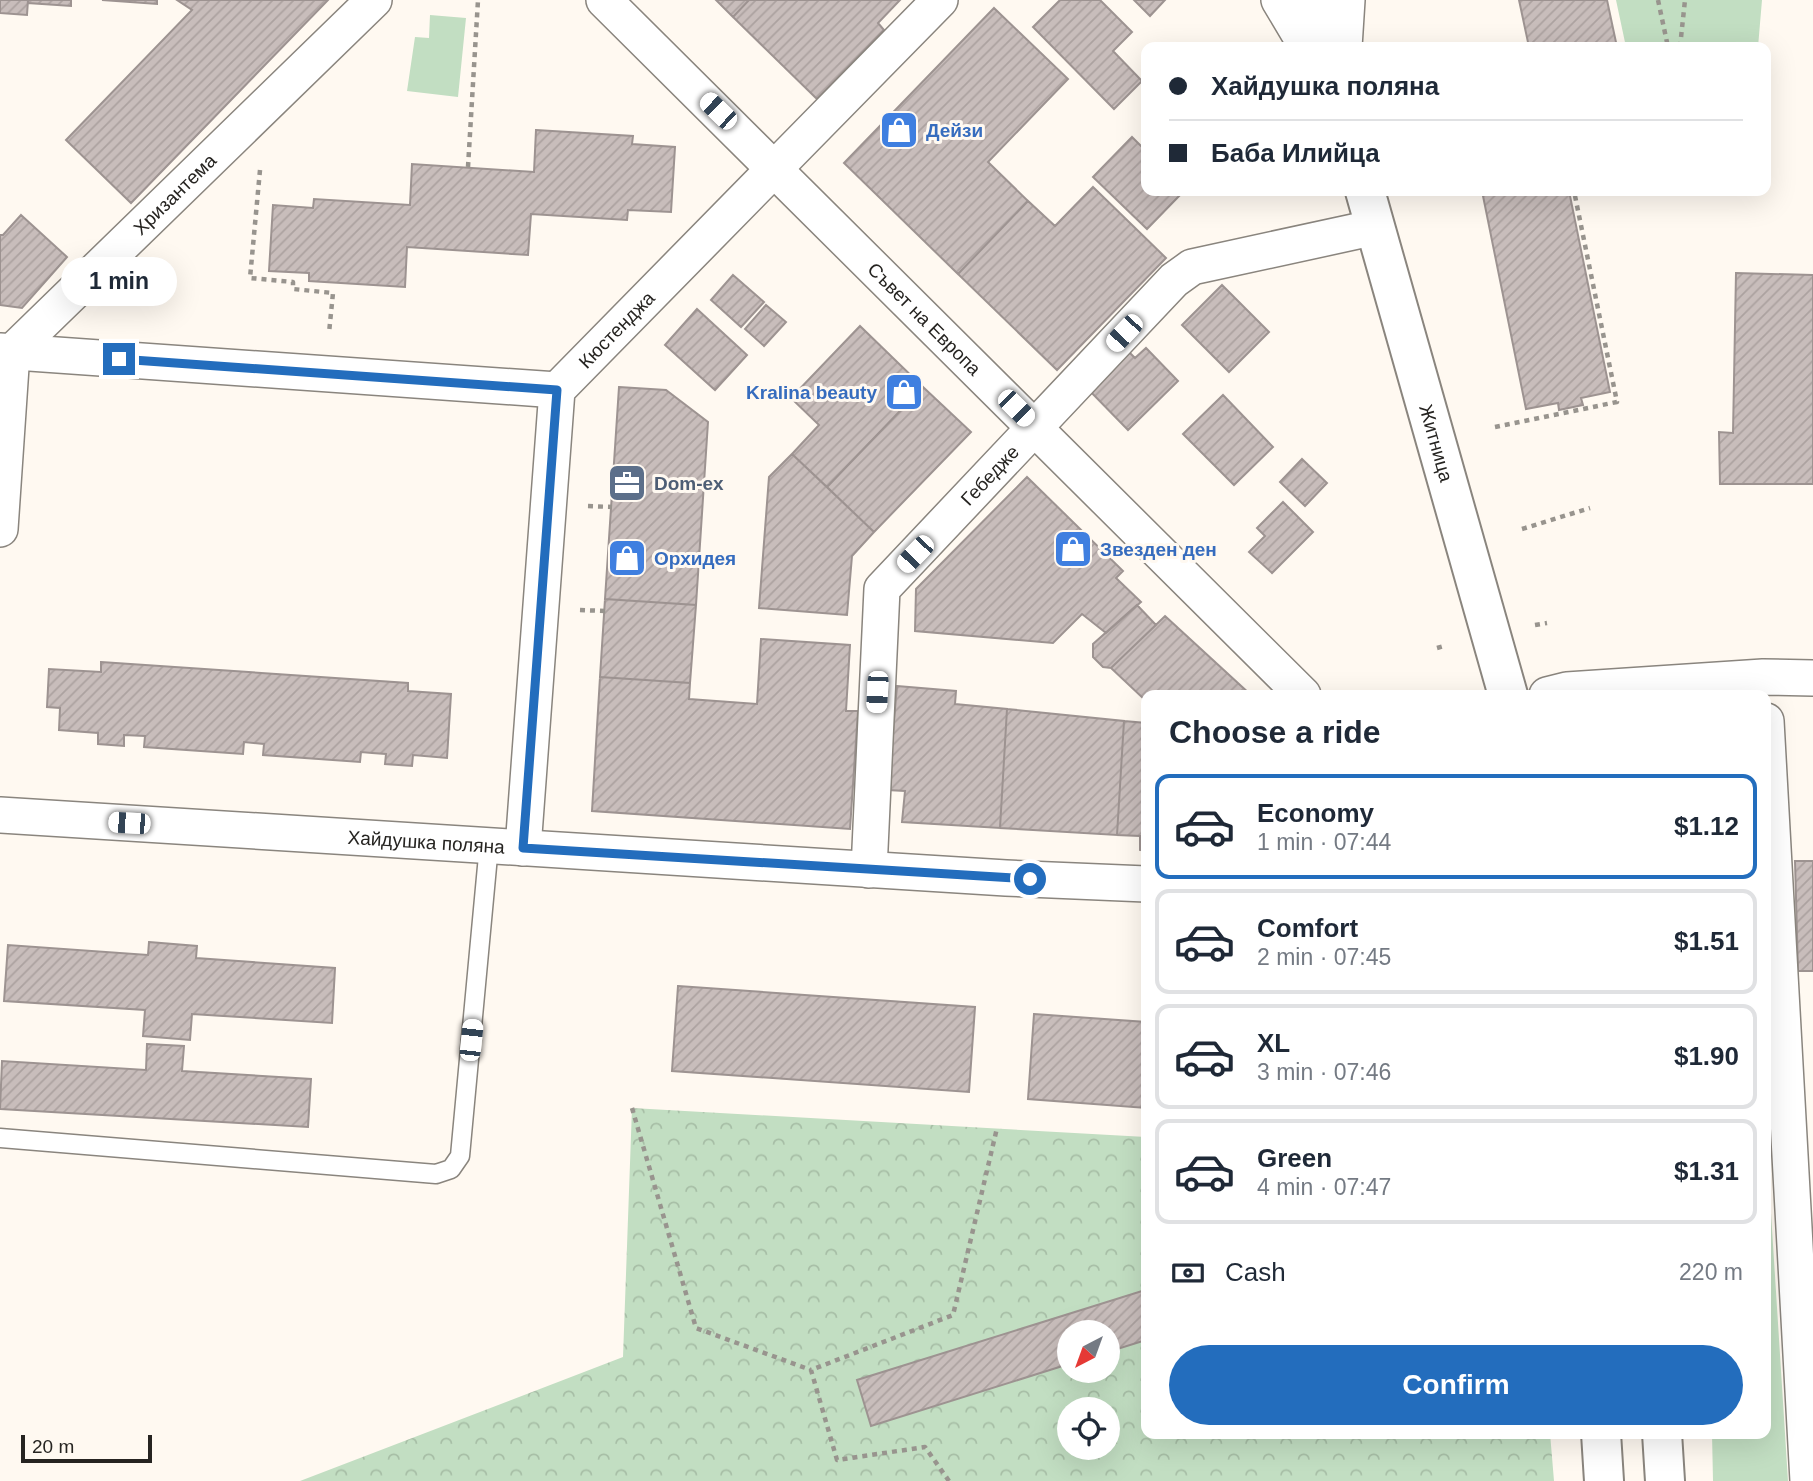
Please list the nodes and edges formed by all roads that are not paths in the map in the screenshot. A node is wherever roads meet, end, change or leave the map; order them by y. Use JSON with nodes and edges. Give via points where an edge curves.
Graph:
{"nodes":[{"id":1,"x":374,"y":0,"type":"edge"},
{"id":2,"x":604,"y":0,"type":"edge"},
{"id":3,"x":940,"y":0,"type":"edge"},
{"id":4,"x":1279,"y":0,"type":"edge"},
{"id":5,"x":1317,"y":0,"type":"edge"},
{"id":6,"x":1347,"y":0,"type":"edge"},
{"id":7,"x":1304,"y":42,"type":"edge"},
{"id":8,"x":1326,"y":42,"type":"edge"},
{"id":9,"x":1344,"y":42,"type":"edge"},
{"id":10,"x":775,"y":167,"type":"junction"},
{"id":11,"x":1367,"y":196,"type":"edge"},
{"id":12,"x":1376,"y":227,"type":"junction"},
{"id":13,"x":6,"y":351,"type":"edge"},
{"id":14,"x":557,"y":390,"type":"junction"},
{"id":15,"x":1035,"y":427,"type":"junction"},
{"id":16,"x":0,"y":529,"type":"edge"},
{"id":17,"x":1813,"y":678,"type":"edge"},
{"id":18,"x":1764,"y":686,"type":"edge"},
{"id":19,"x":1298,"y":690,"type":"edge"},
{"id":20,"x":1506,"y":690,"type":"edge"},
{"id":21,"x":1567,"y":690,"type":"edge"},
{"id":22,"x":1771,"y":811,"type":"edge"},
{"id":23,"x":0,"y":815,"type":"edge"},
{"id":24,"x":506,"y":847,"type":"junction"},
{"id":25,"x":869,"y":870,"type":"junction"},
{"id":26,"x":1141,"y":884,"type":"edge"},
{"id":27,"x":0,"y":1138,"type":"edge"},
{"id":28,"x":1601,"y":1439,"type":"edge"},
{"id":29,"x":1662,"y":1439,"type":"edge"},
{"id":30,"x":1604,"y":1481,"type":"edge"},
{"id":31,"x":1665,"y":1481,"type":"edge"},
{"id":32,"x":1808,"y":1481,"type":"edge"}],
"edges":[{"from":1,"to":13,"type":"street","name":"Хризантема"},
{"from":2,"to":10,"type":"street","name":"Съвет на Европа"},
{"from":3,"to":10,"type":"street","name":"Кюстенджа"},
{"from":4,"to":7,"type":"street"},
{"from":5,"to":8,"type":"street"},
{"from":6,"to":9,"type":"street"},
{"from":10,"to":14,"type":"street","name":"Кюстенджа"},
{"from":10,"to":15,"type":"street","name":"Съвет на Европа"},
{"from":11,"to":12,"type":"street","name":"Житница"},
{"from":12,"to":15,"type":"street","name":"Гебедже","via":[[1192,267],[1174,280]]},
{"from":12,"to":20,"type":"street","name":"Житница"},
{"from":13,"to":14,"type":"street"},
{"from":13,"to":16,"type":"street"},
{"from":14,"to":24,"type":"street"},
{"from":15,"to":19,"type":"street","name":"Съвет на Европа"},
{"from":15,"to":25,"type":"street","name":"Гебедже","via":[[882,589]]},
{"from":17,"to":18,"type":"street"},
{"from":18,"to":21,"type":"street"},
{"from":22,"to":32,"type":"street"},
{"from":23,"to":24,"type":"street","name":"Хайдушка поляна"},
{"from":24,"to":25,"type":"street","name":"Хайдушка поляна"},
{"from":24,"to":27,"type":"lane","via":[[460,1156],[451,1169],[436,1174]]},
{"from":25,"to":26,"type":"street","name":"Хайдушка поляна"},
{"from":28,"to":30,"type":"street"},
{"from":29,"to":31,"type":"street"}]}
